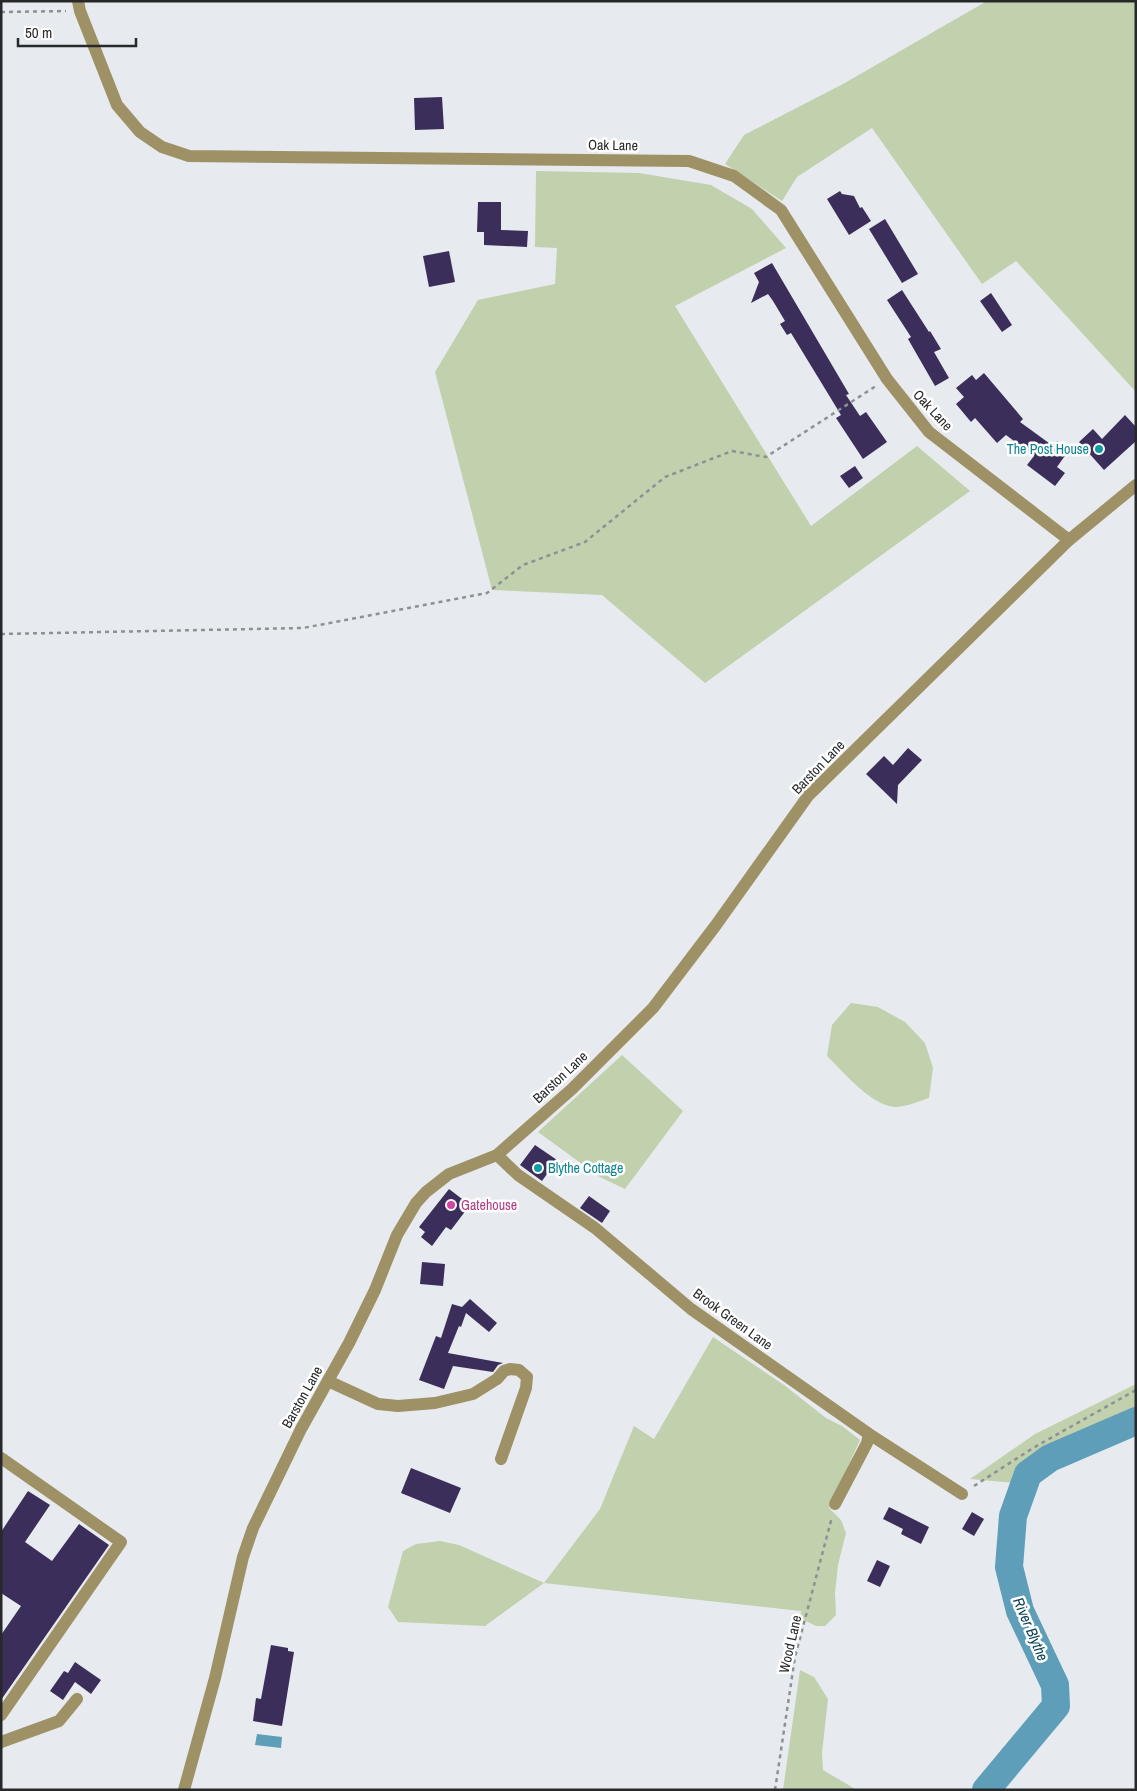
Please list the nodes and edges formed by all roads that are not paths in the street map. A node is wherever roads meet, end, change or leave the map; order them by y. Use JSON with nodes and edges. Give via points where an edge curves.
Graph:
{"nodes":[{"id":1,"x":79,"y":6,"type":"edge"},
{"id":2,"x":1136,"y":485,"type":"edge"},
{"id":3,"x":1069,"y":540,"type":"junction"},
{"id":4,"x":497,"y":1155,"type":"junction"},
{"id":5,"x":328,"y":1381,"type":"junction"},
{"id":6,"x":869,"y":1434,"type":"junction"},
{"id":7,"x":1,"y":1458,"type":"edge"},
{"id":8,"x":500,"y":1460,"type":"dead end"},
{"id":9,"x":962,"y":1494,"type":"road end"},
{"id":10,"x":835,"y":1504,"type":"road end"},
{"id":11,"x":77,"y":1699,"type":"dead end"},
{"id":12,"x":1,"y":1715,"type":"edge"},
{"id":13,"x":1,"y":1742,"type":"edge"},
{"id":14,"x":184,"y":1790,"type":"edge"}],
"edges":[{"from":1,"to":3,"type":"street","name":"Oak Lane","via":[[116,105],[140,132],[162,147],[189,156],[689,161],[734,176],[781,210],[887,379],[929,432]]},
{"from":2,"to":3,"type":"street","name":"Barston Lane"},
{"from":3,"to":4,"type":"street","name":"Barston Lane","via":[[808,796],[653,1008],[572,1089]]},
{"from":4,"to":5,"type":"street","name":"Barston Lane","via":[[449,1174],[416,1203],[397,1235],[375,1290]]},
{"from":4,"to":6,"type":"street","name":"Brook Green Lane","via":[[518,1175],[595,1228],[692,1309]]},
{"from":5,"to":8,"type":"street","via":[[378,1404],[398,1406],[466,1397],[477,1393],[504,1371],[518,1370],[527,1377],[526,1388]]},
{"from":5,"to":14,"type":"street","name":"Barston Lane","via":[[253,1528]]},
{"from":6,"to":9,"type":"street","name":"Brook Green Lane"},
{"from":6,"to":10,"type":"street"},
{"from":7,"to":12,"type":"street","via":[[121,1542]]},
{"from":11,"to":13,"type":"street","via":[[59,1721]]}]}
